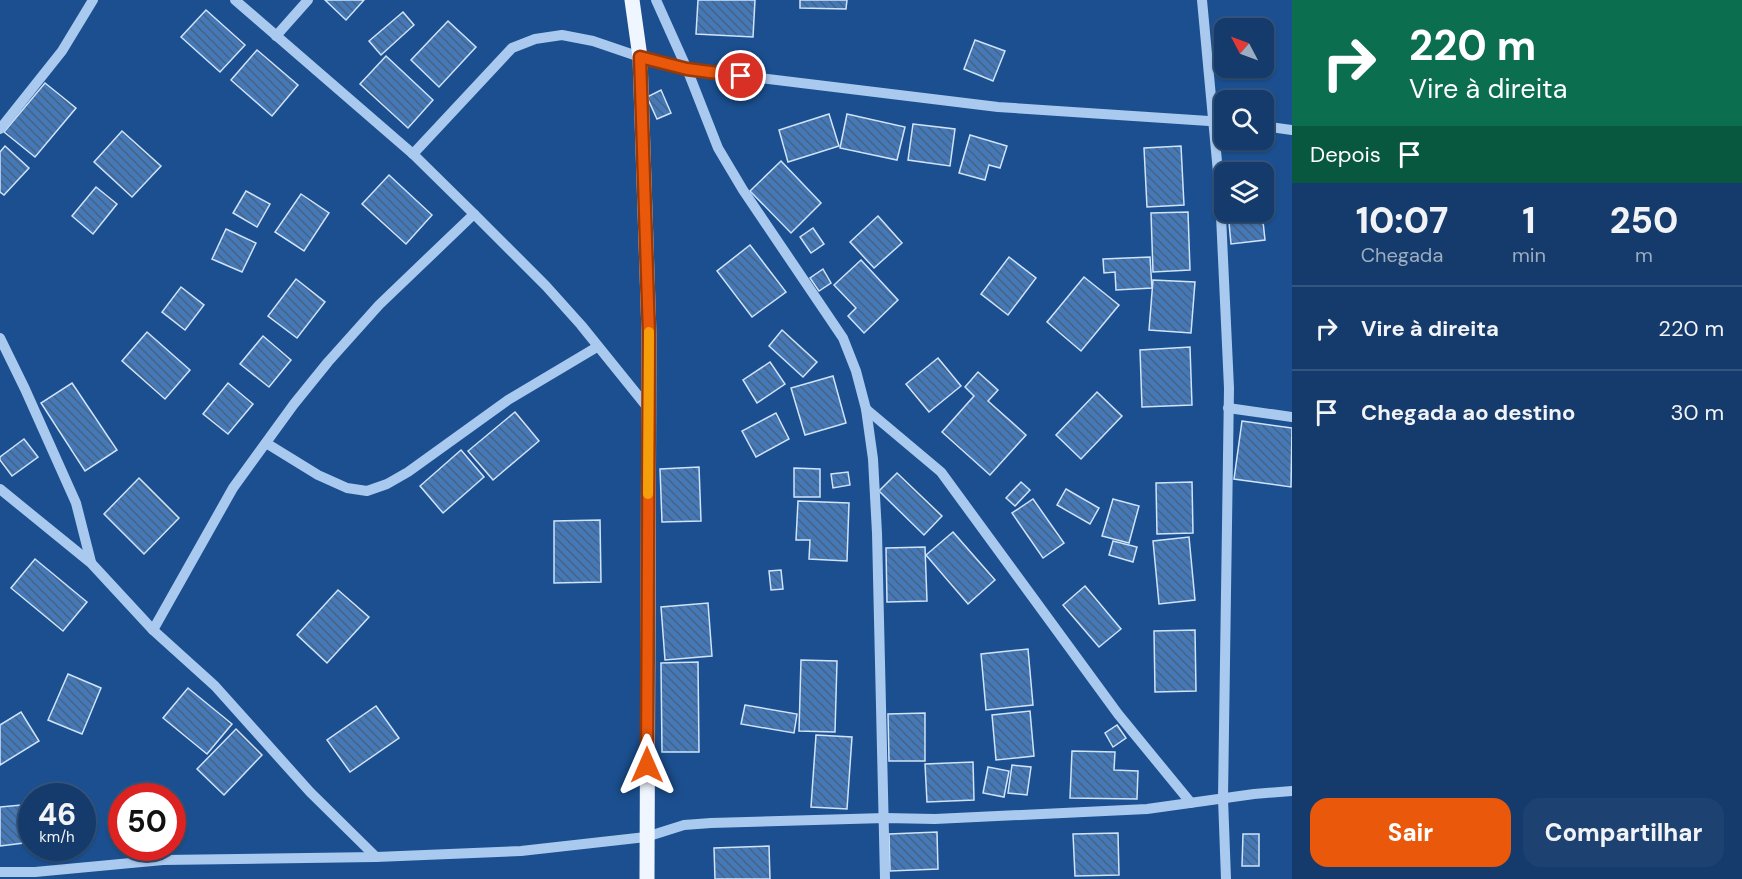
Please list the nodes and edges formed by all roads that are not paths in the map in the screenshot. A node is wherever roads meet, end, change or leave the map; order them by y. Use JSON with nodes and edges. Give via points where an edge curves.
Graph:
{"nodes":[{"id":1,"x":93,"y":0,"type":"edge"},
{"id":2,"x":235,"y":0,"type":"edge"},
{"id":3,"x":308,"y":0,"type":"edge"},
{"id":4,"x":632,"y":0,"type":"edge"},
{"id":5,"x":656,"y":0,"type":"edge"},
{"id":6,"x":1202,"y":0,"type":"edge"},
{"id":7,"x":276,"y":36,"type":"junction"},
{"id":8,"x":640,"y":57,"type":"junction"},
{"id":9,"x":687,"y":69,"type":"junction"},
{"id":10,"x":1215,"y":90,"type":"edge"},
{"id":11,"x":1214,"y":121,"type":"edge"},
{"id":12,"x":1274,"y":128,"type":"edge"},
{"id":13,"x":0,"y":129,"type":"edge"},
{"id":14,"x":1292,"y":130,"type":"edge"},
{"id":15,"x":1220,"y":150,"type":"edge"},
{"id":16,"x":413,"y":154,"type":"junction"},
{"id":17,"x":474,"y":214,"type":"junction"},
{"id":18,"x":0,"y":338,"type":"edge"},
{"id":19,"x":597,"y":347,"type":"junction"},
{"id":20,"x":648,"y":408,"type":"junction"},
{"id":21,"x":1228,"y":408,"type":"junction"},
{"id":22,"x":866,"y":409,"type":"junction"},
{"id":23,"x":1292,"y":417,"type":"edge"},
{"id":24,"x":266,"y":443,"type":"junction"},
{"id":25,"x":0,"y":489,"type":"edge"},
{"id":26,"x":91,"y":563,"type":"junction"},
{"id":27,"x":153,"y":630,"type":"junction"},
{"id":28,"x":1292,"y":791,"type":"edge"},
{"id":29,"x":1223,"y":798,"type":"junction"},
{"id":30,"x":1191,"y":802,"type":"junction"},
{"id":31,"x":885,"y":818,"type":"junction"},
{"id":32,"x":646,"y":837,"type":"junction"},
{"id":33,"x":376,"y":857,"type":"junction"},
{"id":34,"x":0,"y":873,"type":"edge"},
{"id":35,"x":647,"y":879,"type":"edge"},
{"id":36,"x":885,"y":879,"type":"edge"},
{"id":37,"x":1226,"y":879,"type":"edge"}],
"edges":[{"from":1,"to":13,"type":"street","via":[[62,51]]},
{"from":2,"to":7,"type":"street"},
{"from":3,"to":7,"type":"street"},
{"from":4,"to":8,"type":"main road"},
{"from":5,"to":9,"type":"street"},
{"from":6,"to":10,"type":"street"},
{"from":7,"to":16,"type":"street"},
{"from":8,"to":9,"type":"street"},
{"from":8,"to":16,"type":"street","via":[[562,35],[512,48]]},
{"from":8,"to":20,"type":"main road"},
{"from":9,"to":11,"type":"street","via":[[998,107]]},
{"from":9,"to":22,"type":"street","via":[[718,148],[843,338]]},
{"from":12,"to":14,"type":"street"},
{"from":15,"to":21,"type":"street"},
{"from":16,"to":17,"type":"street"},
{"from":17,"to":19,"type":"street","via":[[546,286]]},
{"from":17,"to":24,"type":"street","via":[[379,305],[314,379]]},
{"from":18,"to":26,"type":"street","via":[[76,503]]},
{"from":19,"to":20,"type":"street"},
{"from":19,"to":24,"type":"street","via":[[508,400],[408,472],[367,491],[347,488],[318,475]]},
{"from":20,"to":32,"type":"main road"},
{"from":21,"to":23,"type":"street"},
{"from":21,"to":29,"type":"street"},
{"from":22,"to":30,"type":"street","via":[[941,472],[1118,714]]},
{"from":22,"to":31,"type":"street","via":[[877,533]]},
{"from":24,"to":27,"type":"street","via":[[233,488]]},
{"from":25,"to":26,"type":"street"},
{"from":26,"to":27,"type":"street"},
{"from":27,"to":33,"type":"street","via":[[215,686],[310,792]]},
{"from":28,"to":29,"type":"street"},
{"from":29,"to":30,"type":"street"},
{"from":29,"to":37,"type":"street"},
{"from":30,"to":31,"type":"street","via":[[1147,809]]},
{"from":31,"to":32,"type":"street","via":[[702,823]]},
{"from":31,"to":36,"type":"street"},
{"from":32,"to":33,"type":"street","via":[[521,851]]},
{"from":32,"to":35,"type":"main road"},
{"from":33,"to":34,"type":"street","via":[[163,860]]}]}
